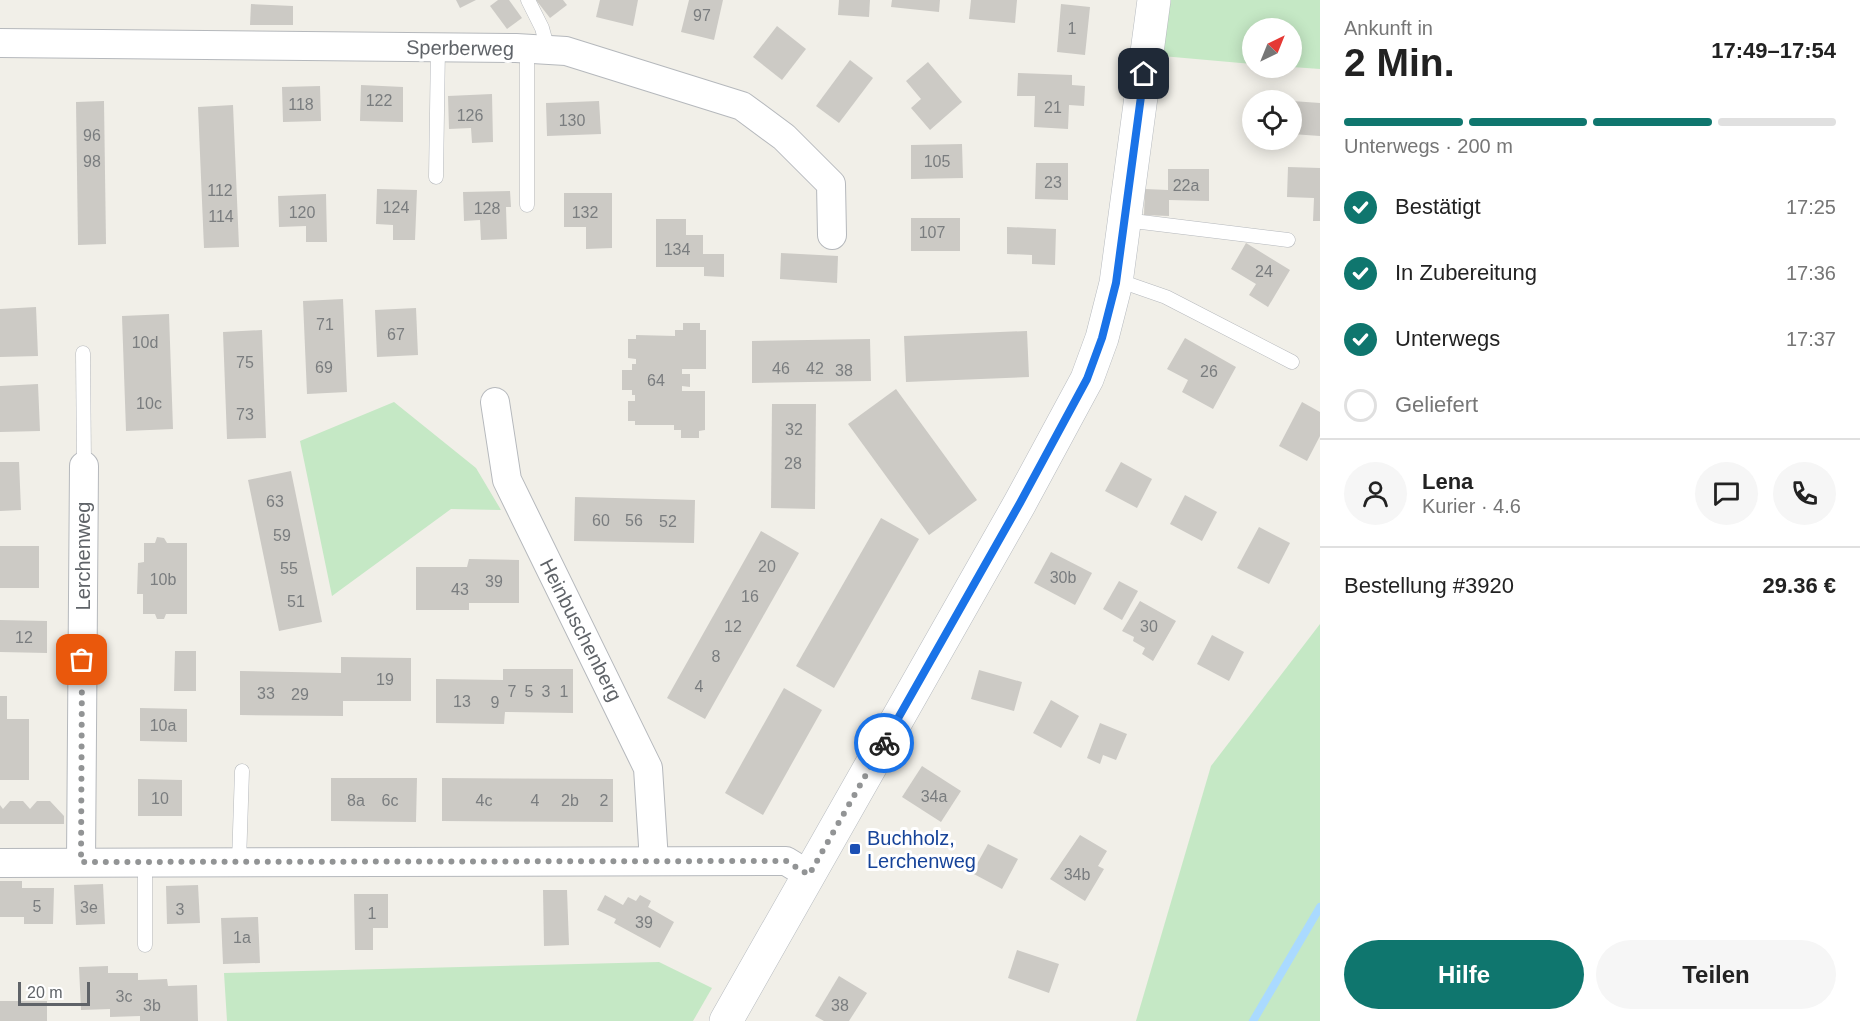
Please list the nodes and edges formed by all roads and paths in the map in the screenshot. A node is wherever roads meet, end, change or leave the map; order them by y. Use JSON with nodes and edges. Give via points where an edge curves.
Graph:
{"nodes":[{"id":1,"x":528,"y":0,"type":"edge"},
{"id":2,"x":1154,"y":0,"type":"edge"},
{"id":3,"x":0,"y":43,"type":"edge"},
{"id":4,"x":438,"y":47,"type":"junction"},
{"id":5,"x":537,"y":49,"type":"junction"},
{"id":6,"x":436,"y":177,"type":"dead end"},
{"id":7,"x":527,"y":205,"type":"dead end"},
{"id":8,"x":1125,"y":220,"type":"junction"},
{"id":9,"x":832,"y":235,"type":"dead end"},
{"id":10,"x":1288,"y":240,"type":"dead end"},
{"id":11,"x":1117,"y":280,"type":"junction"},
{"id":12,"x":83,"y":353,"type":"dead end"},
{"id":13,"x":1292,"y":362,"type":"dead end"},
{"id":14,"x":495,"y":402,"type":"dead end"},
{"id":15,"x":84,"y":466,"type":"joint"},
{"id":16,"x":242,"y":771,"type":"dead end"},
{"id":17,"x":654,"y":861,"type":"junction"},
{"id":18,"x":0,"y":862,"type":"edge"},
{"id":19,"x":81,"y":862,"type":"junction"},
{"id":20,"x":145,"y":862,"type":"junction"},
{"id":21,"x":239,"y":862,"type":"junction"},
{"id":22,"x":809,"y":875,"type":"junction"},
{"id":23,"x":145,"y":945,"type":"dead end"},
{"id":24,"x":726,"y":1021,"type":"edge"}],
"edges":[{"from":1,"to":5,"type":"lane","via":[[542,28]]},
{"from":2,"to":8,"type":"street"},
{"from":3,"to":4,"type":"street","name":"Sperberweg"},
{"from":4,"to":5,"type":"street","name":"Sperberweg"},
{"from":4,"to":6,"type":"lane"},
{"from":5,"to":7,"type":"lane"},
{"from":5,"to":9,"type":"street","name":"Sperberweg","via":[[566,51],[742,106],[784,137],[831,184]]},
{"from":8,"to":10,"type":"lane"},
{"from":8,"to":11,"type":"street"},
{"from":11,"to":13,"type":"lane","via":[[1166,297]]},
{"from":11,"to":22,"type":"street","via":[[1087,379]]},
{"from":12,"to":15,"type":"lane"},
{"from":14,"to":17,"type":"street","name":"Heinbuschenberg","via":[[507,480],[648,768]]},
{"from":15,"to":19,"type":"street","name":"Lerchenweg"},
{"from":16,"to":21,"type":"lane"},
{"from":17,"to":21,"type":"street"},
{"from":17,"to":22,"type":"street","via":[[786,861]]},
{"from":18,"to":19,"type":"street"},
{"from":19,"to":20,"type":"street"},
{"from":20,"to":21,"type":"street"},
{"from":20,"to":23,"type":"lane"},
{"from":22,"to":24,"type":"street"}]}
